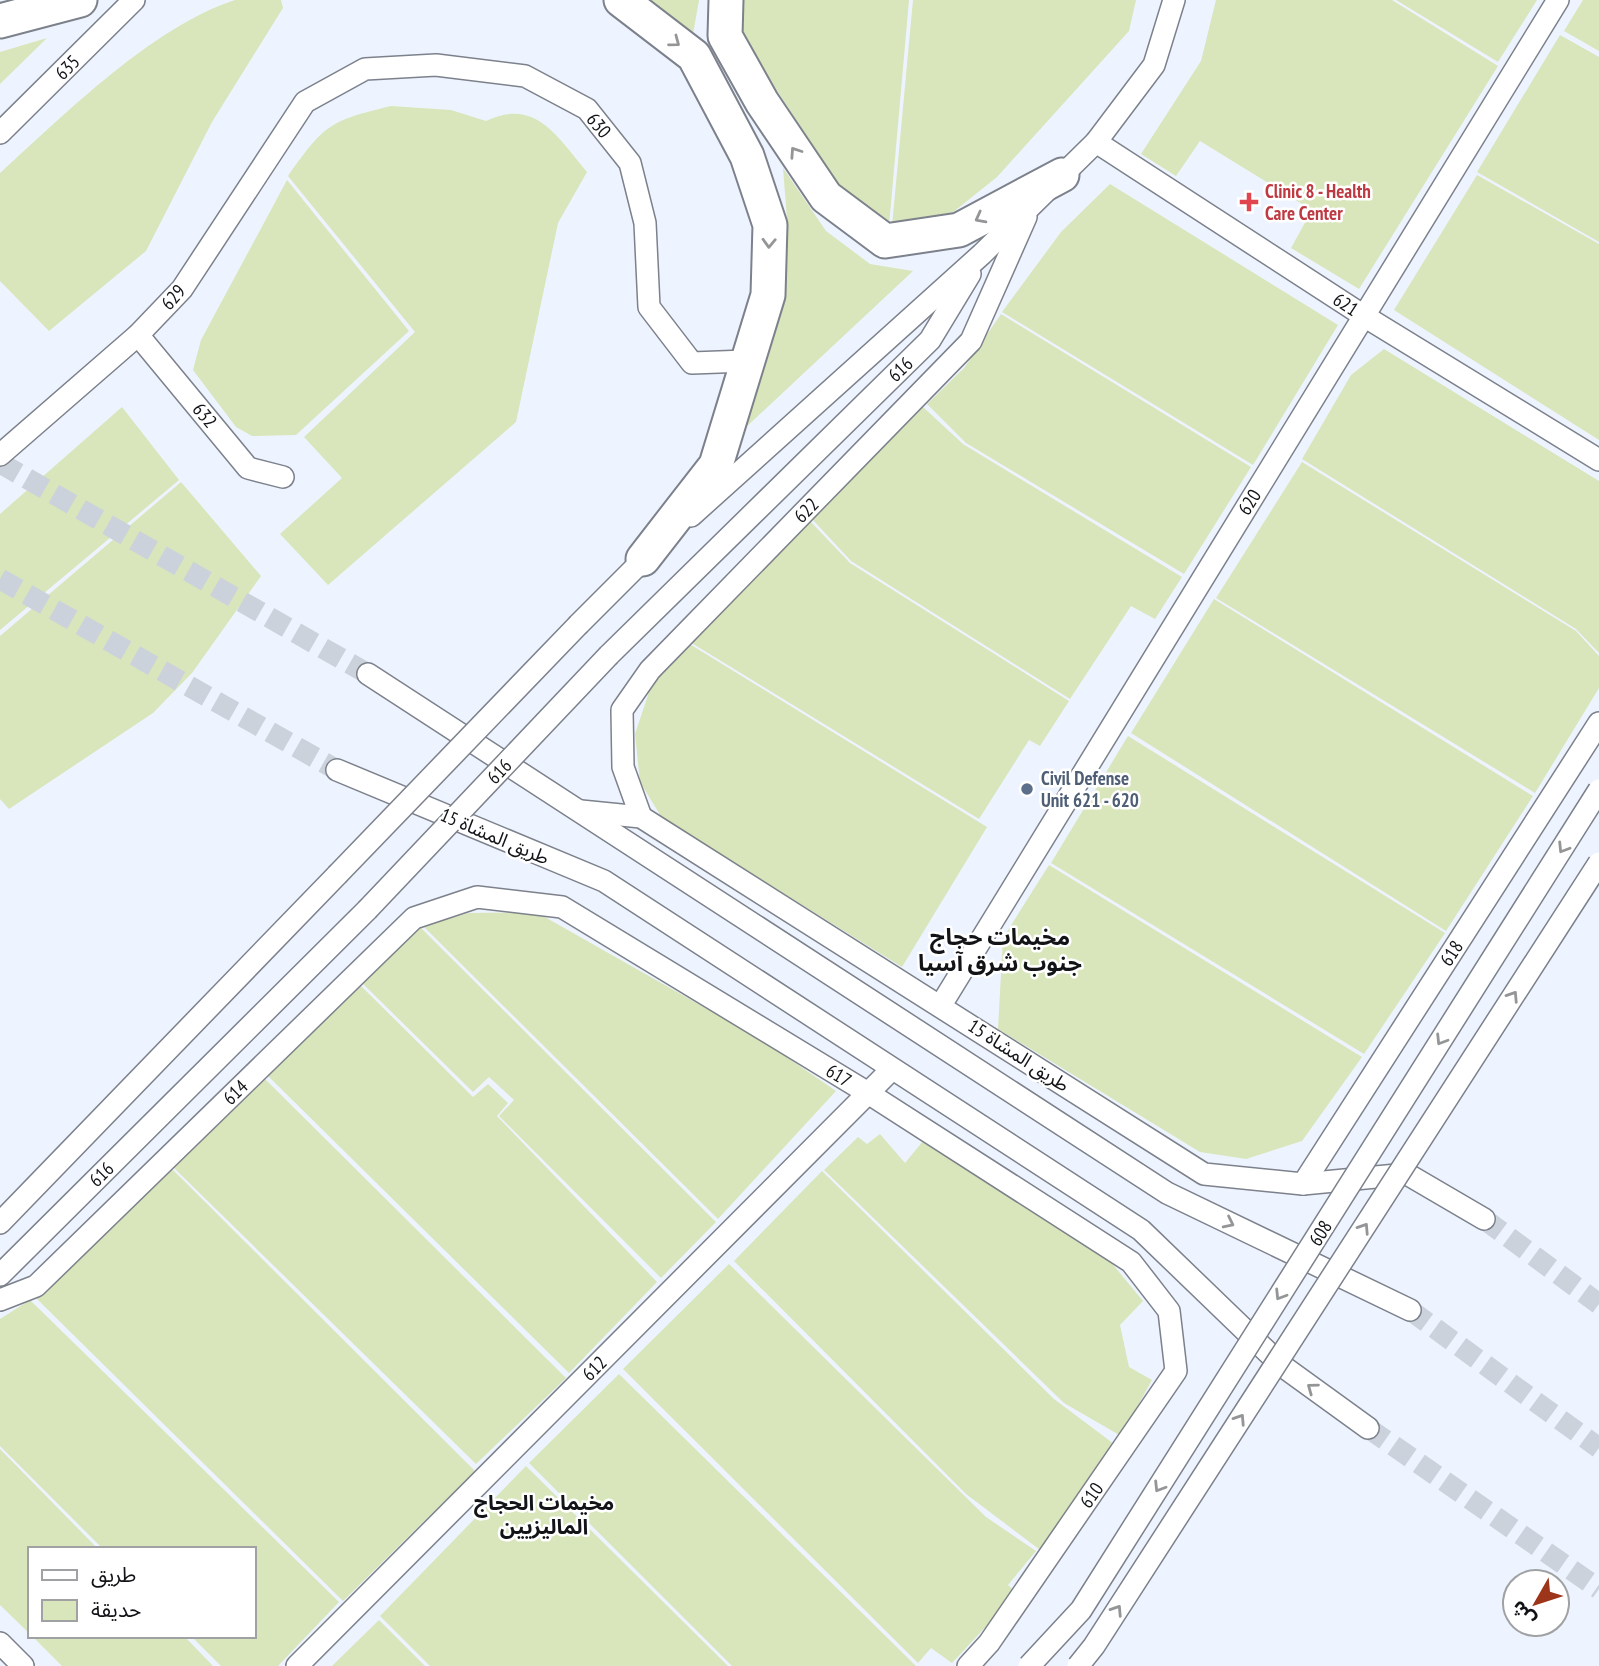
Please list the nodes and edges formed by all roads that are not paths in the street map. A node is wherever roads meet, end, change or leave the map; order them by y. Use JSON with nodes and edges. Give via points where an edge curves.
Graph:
{"nodes":[{"id":1,"x":80,"y":0,"type":"edge"},
{"id":2,"x":134,"y":0,"type":"edge"},
{"id":3,"x":621,"y":0,"type":"edge"},
{"id":4,"x":726,"y":0,"type":"edge"},
{"id":5,"x":1174,"y":0,"type":"edge"},
{"id":6,"x":1558,"y":0,"type":"edge"},
{"id":7,"x":0,"y":21,"type":"edge"},
{"id":8,"x":305,"y":102,"type":"joint"},
{"id":9,"x":0,"y":133,"type":"edge"},
{"id":10,"x":1096,"y":142,"type":"junction"},
{"id":11,"x":1062,"y":175,"type":"junction"},
{"id":12,"x":1031,"y":207,"type":"junction"},
{"id":13,"x":982,"y":254,"type":"junction"},
{"id":14,"x":1364,"y":316,"type":"junction"},
{"id":15,"x":138,"y":335,"type":"junction"},
{"id":16,"x":746,"y":361,"type":"junction"},
{"id":17,"x":0,"y":455,"type":"edge"},
{"id":18,"x":1599,"y":460,"type":"edge"},
{"id":19,"x":284,"y":477,"type":"dead end"},
{"id":20,"x":643,"y":559,"type":"junction"},
{"id":21,"x":368,"y":674,"type":"tunnel mouth"},
{"id":22,"x":1599,"y":723,"type":"edge"},
{"id":23,"x":337,"y":770,"type":"tunnel mouth"},
{"id":24,"x":1599,"y":790,"type":"edge"},
{"id":25,"x":576,"y":810,"type":"junction"},
{"id":26,"x":641,"y":817,"type":"junction"},
{"id":27,"x":1599,"y":863,"type":"edge"},
{"id":28,"x":477,"y":897,"type":"joint"},
{"id":29,"x":941,"y":1005,"type":"junction"},
{"id":30,"x":891,"y":1070,"type":"junction"},
{"id":31,"x":868,"y":1093,"type":"junction"},
{"id":32,"x":1303,"y":1184,"type":"junction"},
{"id":33,"x":1484,"y":1219,"type":"tunnel mouth"},
{"id":34,"x":0,"y":1223,"type":"edge"},
{"id":35,"x":0,"y":1275,"type":"edge"},
{"id":36,"x":0,"y":1300,"type":"edge"},
{"id":37,"x":1410,"y":1310,"type":"tunnel mouth"},
{"id":38,"x":1169,"y":1311,"type":"joint"},
{"id":39,"x":1368,"y":1428,"type":"tunnel mouth"},
{"id":40,"x":0,"y":1643,"type":"edge"},
{"id":41,"x":23,"y":1666,"type":"edge"},
{"id":42,"x":297,"y":1666,"type":"edge"},
{"id":43,"x":968,"y":1666,"type":"edge"},
{"id":44,"x":1029,"y":1666,"type":"edge"},
{"id":45,"x":1078,"y":1666,"type":"edge"}],
"edges":[{"from":1,"to":7,"type":"main road"},
{"from":2,"to":9,"type":"street","name":"635"},
{"from":3,"to":16,"type":"main road","one_way":true,"via":[[695,56],[747,156],[770,225],[768,295]]},
{"from":11,"to":4,"type":"main road","one_way":true,"via":[[959,230],[885,241],[826,197],[762,102],[725,36]]},
{"from":5,"to":10,"type":"street","name":"616","via":[[1154,65]]},
{"from":6,"to":14,"type":"street","name":"620"},
{"from":8,"to":15,"type":"street","name":"629","via":[[182,289]]},
{"from":8,"to":16,"type":"street","name":"630","via":[[365,69],[436,65],[525,76],[587,108],[631,163],[645,223],[649,307],[692,363]]},
{"from":10,"to":11,"type":"street","name":"616"},
{"from":10,"to":14,"type":"street","name":"621"},
{"from":11,"to":12,"type":"street","name":"616"},
{"from":12,"to":13,"type":"street","name":"616"},
{"from":12,"to":26,"type":"street","name":"622","via":[[971,341],[650,670],[622,710],[623,767]]},
{"from":13,"to":20,"type":"street","name":"616"},
{"from":13,"to":35,"type":"street","name":"616","bridge":true,"via":[[930,340],[609,655],[367,910]]},
{"from":14,"to":18,"type":"street","name":"621"},
{"from":14,"to":29,"type":"street","name":"620"},
{"from":15,"to":17,"type":"street","name":"629"},
{"from":15,"to":19,"type":"street","name":"632","via":[[248,468]]},
{"from":16,"to":20,"type":"main road","via":[[716,465]]},
{"from":20,"to":34,"type":"street","name":"616","bridge":true},
{"from":21,"to":25,"type":"street","name":"طريق المشاة 15"},
{"from":22,"to":32,"type":"street","name":"618"},
{"from":23,"to":30,"type":"street","name":"طريق المشاة 15","via":[[604,881]]},
{"from":24,"to":44,"type":"street","name":"608","one_way":true,"bridge":true,"via":[[1081,1610]]},
{"from":25,"to":26,"type":"street","name":"طريق المشاة 15"},
{"from":25,"to":37,"type":"street","name":"طريق المشاة 15","one_way":true,"via":[[1167,1193]]},
{"from":26,"to":29,"type":"street","name":"طريق المشاة 15"},
{"from":45,"to":27,"type":"street","name":"608","one_way":true,"bridge":true},
{"from":28,"to":31,"type":"street","name":"617","via":[[562,907]]},
{"from":28,"to":36,"type":"street","name":"614","via":[[414,918],[36,1286]]},
{"from":29,"to":32,"type":"street","name":"طريق المشاة 15","via":[[1204,1174]]},
{"from":30,"to":31,"type":"street","name":"612"},
{"from":39,"to":30,"type":"street","name":"طريق المشاة 15","one_way":true,"via":[[1281,1365],[1141,1230]]},
{"from":31,"to":38,"type":"street","name":"617","via":[[1131,1262]]},
{"from":31,"to":42,"type":"street","name":"612"},
{"from":32,"to":33,"type":"street","name":"طريق المشاة 15","via":[[1407,1174]]},
{"from":38,"to":43,"type":"street","name":"610","via":[[1176,1371],[989,1643]]},
{"from":40,"to":41,"type":"street"}]}
